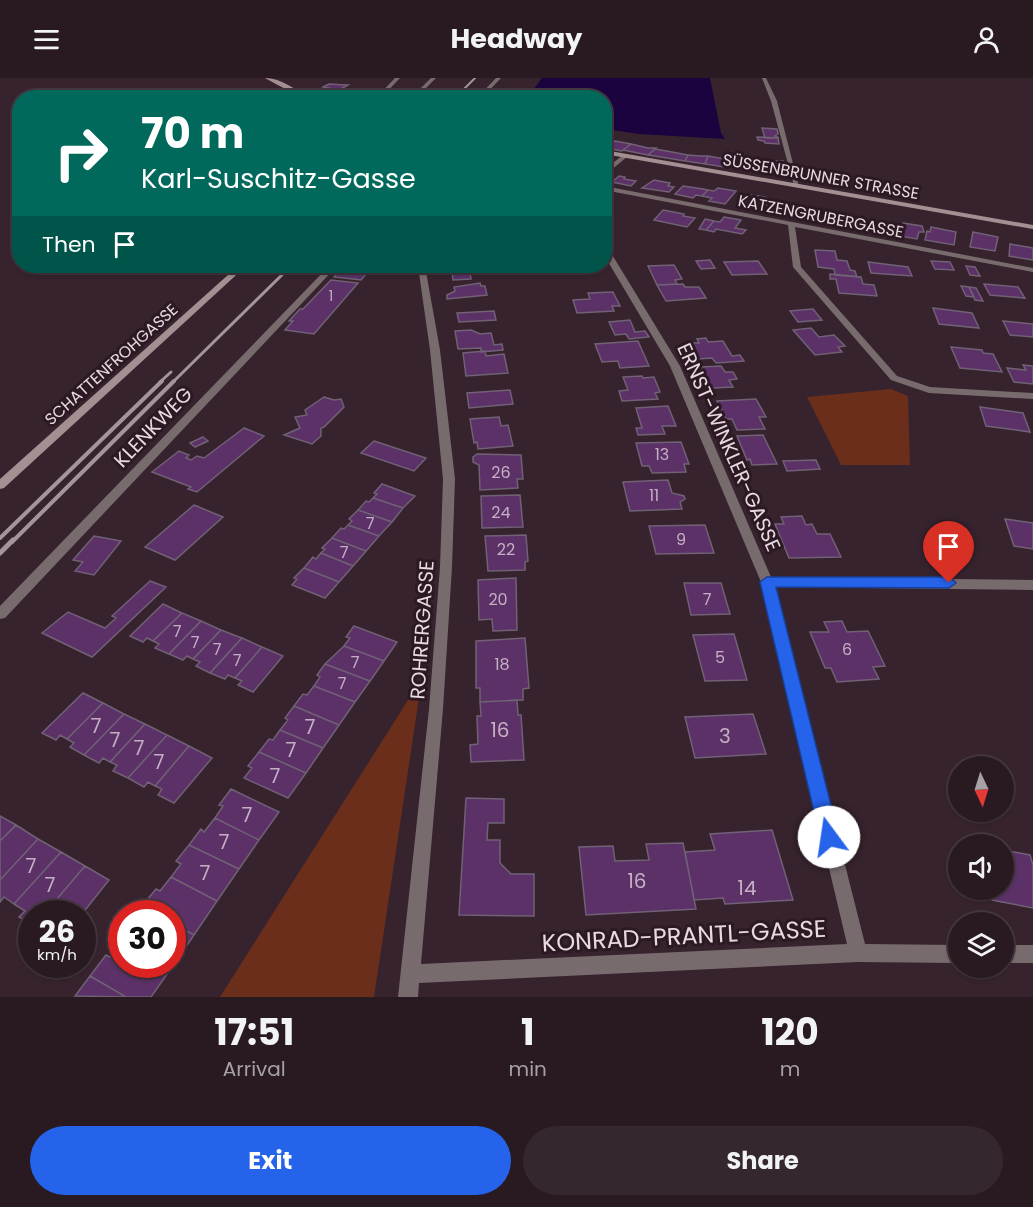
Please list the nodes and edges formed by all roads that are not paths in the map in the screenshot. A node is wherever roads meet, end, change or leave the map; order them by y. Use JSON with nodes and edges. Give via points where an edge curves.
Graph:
{"nodes":[{"id":1,"x":267,"y":78,"type":"edge"},
{"id":2,"x":398,"y":78,"type":"edge"},
{"id":3,"x":434,"y":78,"type":"edge"},
{"id":4,"x":498,"y":78,"type":"edge"},
{"id":5,"x":764,"y":78,"type":"edge"},
{"id":6,"x":294,"y":90,"type":"edge"},
{"id":7,"x":386,"y":90,"type":"edge"},
{"id":8,"x":421,"y":90,"type":"edge"},
{"id":9,"x":487,"y":90,"type":"edge"},
{"id":10,"x":612,"y":154,"type":"edge"},
{"id":11,"x":625,"y":156,"type":"junction"},
{"id":12,"x":612,"y":167,"type":"edge"},
{"id":13,"x":797,"y":186,"type":"junction"},
{"id":14,"x":612,"y":190,"type":"edge"},
{"id":15,"x":791,"y":224,"type":"junction"},
{"id":16,"x":1033,"y":227,"type":"edge"},
{"id":17,"x":612,"y":261,"type":"edge"},
{"id":18,"x":1033,"y":270,"type":"edge"},
{"id":19,"x":234,"y":273,"type":"edge"},
{"id":20,"x":326,"y":273,"type":"edge"},
{"id":21,"x":422,"y":273,"type":"edge"},
{"id":22,"x":1033,"y":396,"type":"edge"},
{"id":23,"x":0,"y":485,"type":"edge"},
{"id":24,"x":767,"y":582,"type":"junction"},
{"id":25,"x":1033,"y":585,"type":"edge"},
{"id":26,"x":0,"y":614,"type":"edge"},
{"id":27,"x":858,"y":953,"type":"junction"},
{"id":28,"x":948,"y":954,"type":"edge"},
{"id":29,"x":1014,"y":954,"type":"edge"},
{"id":30,"x":1033,"y":954,"type":"edge"},
{"id":31,"x":411,"y":974,"type":"junction"},
{"id":32,"x":408,"y":997,"type":"edge"}],
"edges":[{"from":1,"to":6,"type":"street"},
{"from":2,"to":7,"type":"street"},
{"from":3,"to":8,"type":"street"},
{"from":4,"to":9,"type":"street"},
{"from":5,"to":13,"type":"street"},
{"from":10,"to":11,"type":"street","name":"SÜSSENBRUNNER STRASSE"},
{"from":11,"to":12,"type":"street"},
{"from":11,"to":13,"type":"street","name":"SÜSSENBRUNNER STRASSE"},
{"from":13,"to":16,"type":"street","name":"SÜSSENBRUNNER STRASSE"},
{"from":14,"to":15,"type":"street","name":"KATZENGRUBERGASSE"},
{"from":15,"to":18,"type":"street","name":"KATZENGRUBERGASSE"},
{"from":15,"to":22,"type":"street","via":[[797,267],[894,378],[929,390]]},
{"from":17,"to":24,"type":"street","name":"ERNST-WINKLER-GASSE","via":[[675,366]]},
{"from":19,"to":23,"type":"street","name":"SCHATTENFROHGASSE"},
{"from":20,"to":26,"type":"street","name":"KLENKWEG"},
{"from":21,"to":31,"type":"street","name":"ROHRERGASSE","via":[[449,479],[437,697]]},
{"from":24,"to":25,"type":"street"},
{"from":24,"to":27,"type":"street","name":"ERNST-WINKLER-GASSE"},
{"from":27,"to":28,"type":"street","name":"KONRAD-PRANTL-GASSE"},
{"from":27,"to":31,"type":"street","name":"KONRAD-PRANTL-GASSE"},
{"from":29,"to":30,"type":"street"},
{"from":31,"to":32,"type":"street","name":"ROHRERGASSE"}]}
